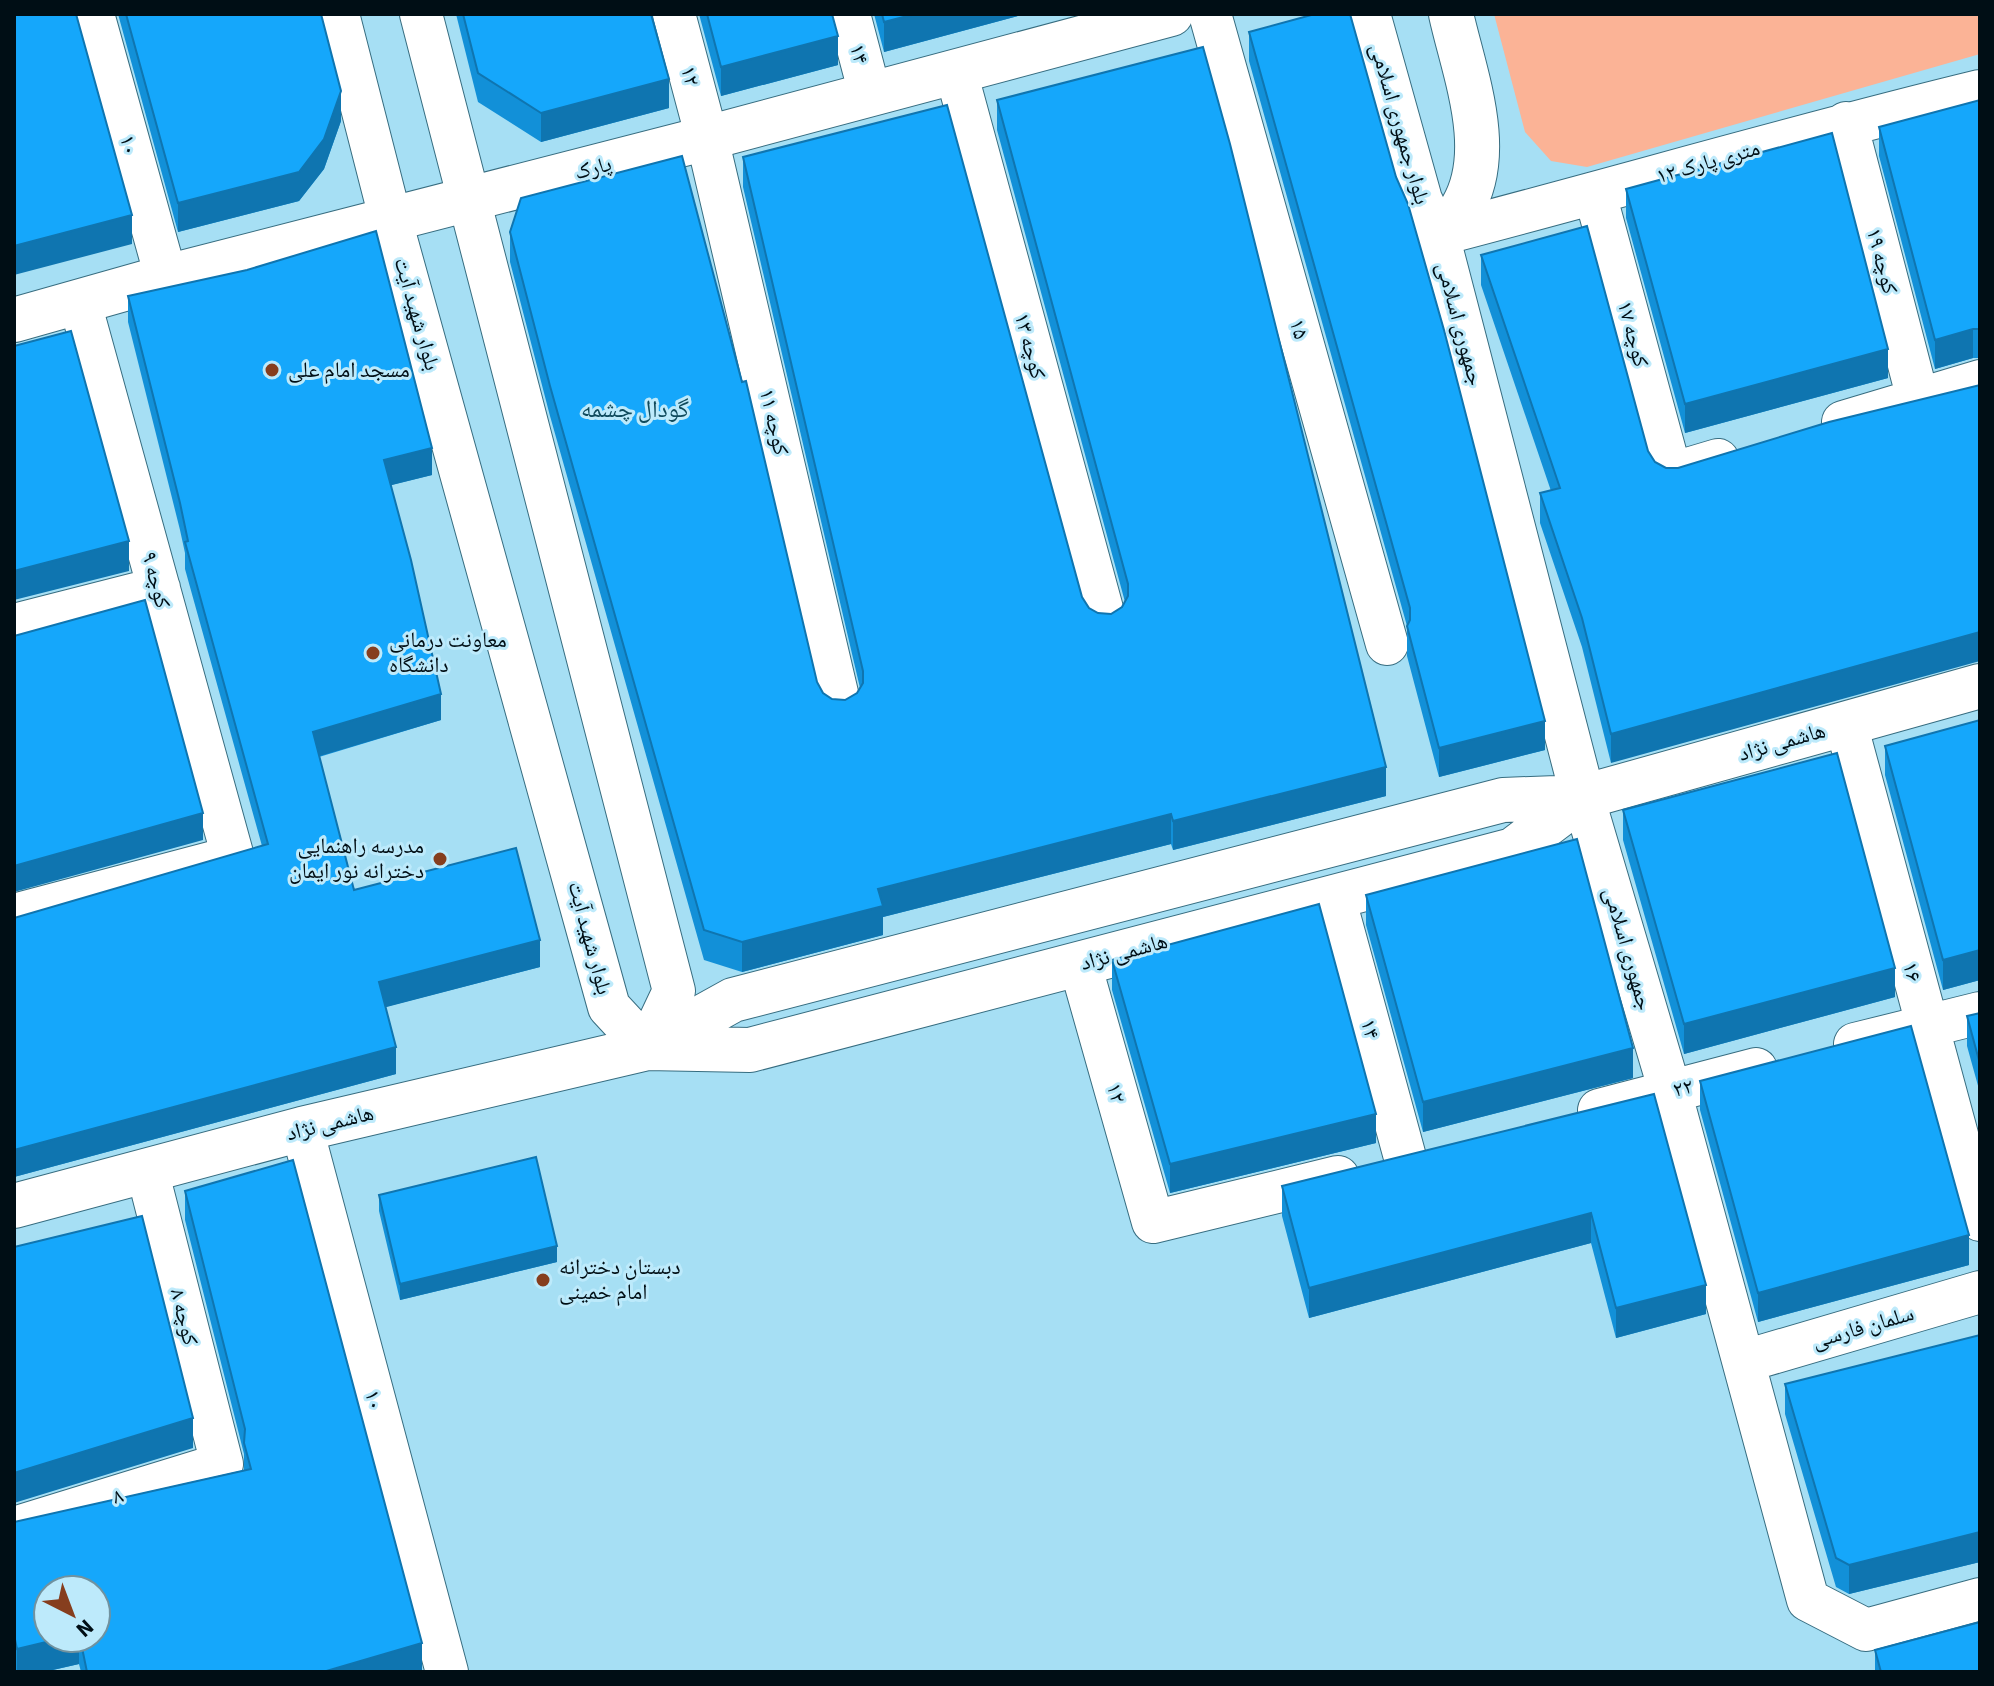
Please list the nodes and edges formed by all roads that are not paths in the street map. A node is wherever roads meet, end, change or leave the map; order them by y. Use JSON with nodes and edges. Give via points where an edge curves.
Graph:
{"nodes":[{"id":1,"x":93,"y":14,"type":"edge"},
{"id":2,"x":338,"y":14,"type":"edge"},
{"id":3,"x":421,"y":14,"type":"edge"},
{"id":4,"x":674,"y":14,"type":"edge"},
{"id":5,"x":849,"y":14,"type":"edge"},
{"id":6,"x":1171,"y":14,"type":"edge"},
{"id":7,"x":1210,"y":14,"type":"edge"},
{"id":8,"x":1368,"y":14,"type":"edge"},
{"id":9,"x":1451,"y":14,"type":"edge"},
{"id":10,"x":956,"y":72,"type":"junction"},
{"id":11,"x":1980,"y":91,"type":"edge"},
{"id":12,"x":870,"y":94,"type":"junction"},
{"id":13,"x":1846,"y":123,"type":"junction"},
{"id":14,"x":707,"y":138,"type":"junction"},
{"id":15,"x":1595,"y":194,"type":"junction"},
{"id":16,"x":469,"y":200,"type":"junction"},
{"id":17,"x":391,"y":221,"type":"junction"},
{"id":18,"x":1437,"y":235,"type":"junction"},
{"id":19,"x":166,"y":277,"type":"junction"},
{"id":20,"x":80,"y":303,"type":"junction"},
{"id":21,"x":14,"y":320,"type":"edge"},
{"id":22,"x":1980,"y":381,"type":"edge"},
{"id":23,"x":1918,"y":399,"type":"junction"},
{"id":24,"x":1802,"y":434,"type":"edge"},
{"id":25,"x":1758,"y":447,"type":"edge"},
{"id":26,"x":159,"y":588,"type":"junction"},
{"id":27,"x":1105,"y":620,"type":"edge"},
{"id":28,"x":14,"y":625,"type":"edge"},
{"id":29,"x":1387,"y":644,"type":"dead end"},
{"id":30,"x":1980,"y":686,"type":"edge"},
{"id":31,"x":840,"y":706,"type":"edge"},
{"id":32,"x":1846,"y":724,"type":"junction"},
{"id":33,"x":1583,"y":797,"type":"junction"},
{"id":34,"x":1334,"y":897,"type":"junction"},
{"id":35,"x":14,"y":915,"type":"edge"},
{"id":36,"x":1080,"y":964,"type":"junction"},
{"id":37,"x":1980,"y":1013,"type":"edge"},
{"id":38,"x":1927,"y":1026,"type":"junction"},
{"id":39,"x":647,"y":1048,"type":"junction"},
{"id":40,"x":1670,"y":1091,"type":"junction"},
{"id":41,"x":1568,"y":1118,"type":"edge"},
{"id":42,"x":302,"y":1129,"type":"junction"},
{"id":43,"x":147,"y":1170,"type":"junction"},
{"id":44,"x":14,"y":1206,"type":"edge"},
{"id":45,"x":1980,"y":1220,"type":"edge"},
{"id":46,"x":1153,"y":1222,"type":"joint"},
{"id":47,"x":1980,"y":1292,"type":"edge"},
{"id":48,"x":1745,"y":1361,"type":"junction"},
{"id":49,"x":222,"y":1464,"type":"joint"},
{"id":50,"x":14,"y":1528,"type":"edge"},
{"id":51,"x":1980,"y":1599,"type":"edge"},
{"id":52,"x":447,"y":1672,"type":"edge"}],
"edges":[{"from":1,"to":19,"type":"street","name":"۱۰"},
{"from":2,"to":17,"type":"street","name":"بلوار شهید آیت"},
{"from":3,"to":16,"type":"street"},
{"from":4,"to":14,"type":"street","name":"۱۲"},
{"from":5,"to":12,"type":"street","name":"۱۴"},
{"from":6,"to":10,"type":"main road","name":"پارک"},
{"from":7,"to":29,"type":"street","name":"۱۵"},
{"from":8,"to":18,"type":"main road","name":"بلوار جمهوری اسلامی","via":[[1420,200]]},
{"from":9,"to":18,"type":"main road","name":"بلوار جمهوری اسلامی","via":[[1478,131],[1476,169],[1462,208]]},
{"from":10,"to":12,"type":"main road","name":"پارک"},
{"from":10,"to":27,"type":"street","name":"کوچه ۱۳"},
{"from":11,"to":13,"type":"street","name":"۱۲ متری پارک"},
{"from":12,"to":14,"type":"main road","name":"پارک"},
{"from":13,"to":15,"type":"street","name":"۱۲ متری پارک"},
{"from":13,"to":23,"type":"street","name":"کوچه ۱۹"},
{"from":14,"to":16,"type":"main road","name":"پارک"},
{"from":14,"to":31,"type":"street","name":"کوچه ۱۱"},
{"from":15,"to":18,"type":"street","name":"۱۲ متری پارک"},
{"from":15,"to":25,"type":"street","name":"کوچه ۱۷","via":[[1671,474]]},
{"from":16,"to":17,"type":"main road","name":"پارک"},
{"from":16,"to":39,"type":"street","via":[[674,991]]},
{"from":17,"to":19,"type":"main road","name":"پارک"},
{"from":17,"to":39,"type":"street","name":"بلوار شهید آیت","via":[[609,1007]]},
{"from":18,"to":33,"type":"main road","name":"جمهوری اسلامی"},
{"from":19,"to":20,"type":"main road","name":"پارک"},
{"from":20,"to":21,"type":"main road","name":"پارک"},
{"from":20,"to":26,"type":"street","name":"کوچه ۹"},
{"from":22,"to":23,"type":"street"},
{"from":23,"to":24,"type":"street"},
{"from":26,"to":28,"type":"street"},
{"from":26,"to":35,"type":"street","name":"کوچه ۹","via":[[233,857]]},
{"from":30,"to":32,"type":"main road","name":"هاشمی نژاد"},
{"from":32,"to":33,"type":"main road","name":"هاشمی نژاد"},
{"from":32,"to":38,"type":"street","name":"۱۶"},
{"from":33,"to":34,"type":"main road","name":"هاشمی نژاد","via":[[1513,850]]},
{"from":33,"to":39,"type":"main road","name":"هاشمی نژاد","via":[[1503,800],[733,1000]]},
{"from":33,"to":40,"type":"street","name":"جمهوری اسلامی"},
{"from":34,"to":36,"type":"main road","name":"هاشمی نژاد"},
{"from":34,"to":46,"type":"street","name":"۱۴","via":[[1421,1157]]},
{"from":36,"to":39,"type":"main road","name":"هاشمی نژاد","via":[[750,1050]]},
{"from":36,"to":46,"type":"street","name":"۱۲"},
{"from":37,"to":38,"type":"street","name":"۲۲"},
{"from":38,"to":40,"type":"street","name":"۲۲"},
{"from":38,"to":45,"type":"street","name":"۱۶"},
{"from":39,"to":42,"type":"main road","name":"هاشمی نژاد"},
{"from":40,"to":41,"type":"street","name":"۲۲"},
{"from":40,"to":48,"type":"street","name":"جمهوری اسلامی"},
{"from":42,"to":43,"type":"main road","name":"هاشمی نژاد"},
{"from":42,"to":52,"type":"street","name":"۱۰"},
{"from":43,"to":44,"type":"main road","name":"هاشمی نژاد"},
{"from":43,"to":49,"type":"street","name":"کوچه ۸"},
{"from":47,"to":48,"type":"street","name":"سلمان فارسی"},
{"from":48,"to":51,"type":"street","name":"جمهوری اسلامی","via":[[1808,1600],[1866,1630]]},
{"from":49,"to":50,"type":"street","name":"۸"}]}
